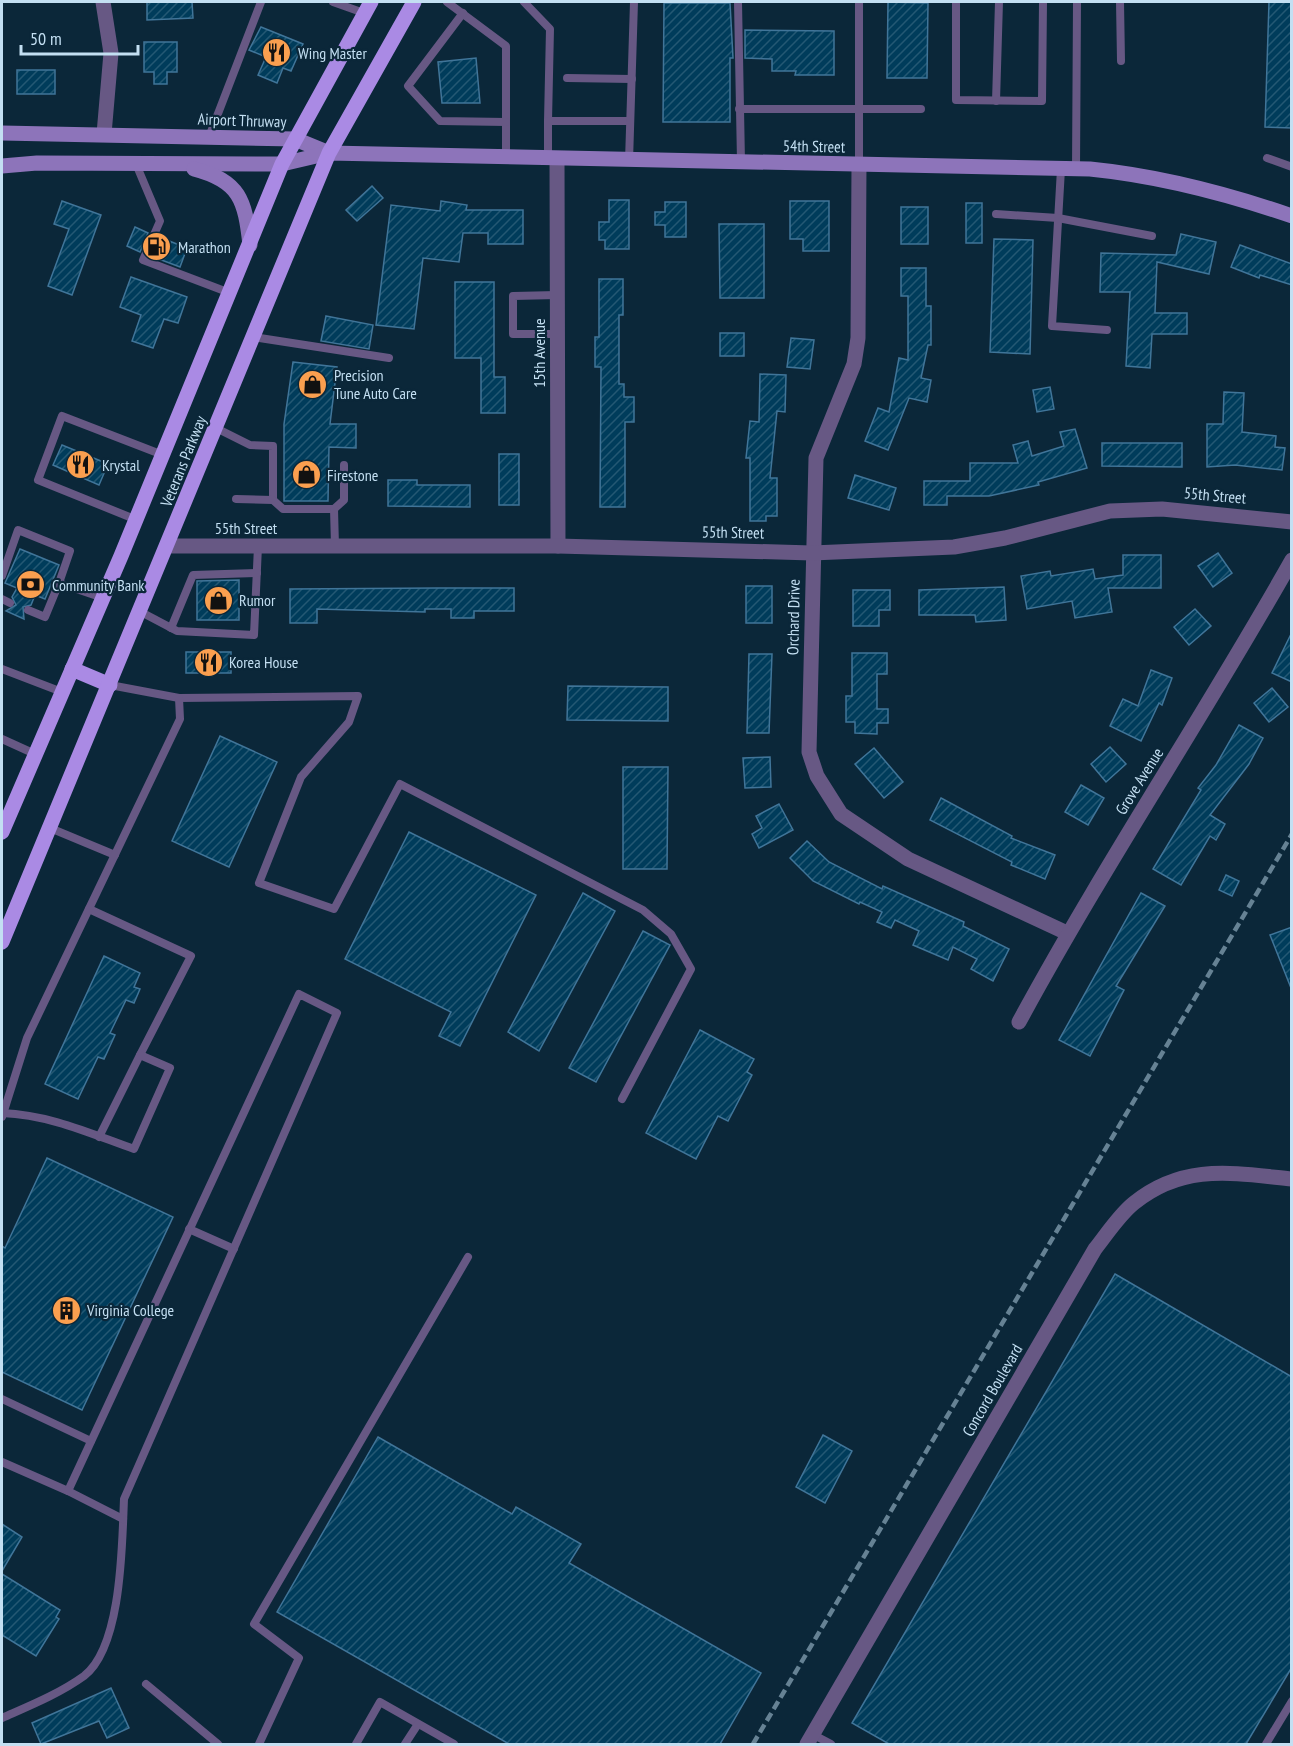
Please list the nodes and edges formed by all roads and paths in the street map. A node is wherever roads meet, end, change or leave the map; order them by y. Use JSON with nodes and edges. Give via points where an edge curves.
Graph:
{"nodes":[{"id":1,"x":104,"y":2,"type":"edge"},
{"id":2,"x":261,"y":2,"type":"edge"},
{"id":3,"x":333,"y":2,"type":"edge"},
{"id":4,"x":414,"y":2,"type":"edge"},
{"id":5,"x":447,"y":2,"type":"edge"},
{"id":6,"x":524,"y":2,"type":"edge"},
{"id":7,"x":634,"y":2,"type":"edge"},
{"id":8,"x":738,"y":2,"type":"edge"},
{"id":9,"x":859,"y":2,"type":"edge"},
{"id":10,"x":956,"y":2,"type":"edge"},
{"id":11,"x":999,"y":2,"type":"edge"},
{"id":12,"x":1043,"y":2,"type":"edge"},
{"id":13,"x":1077,"y":2,"type":"edge"},
{"id":14,"x":1120,"y":2,"type":"edge"},
{"id":15,"x":367,"y":7,"type":"edge"},
{"id":16,"x":463,"y":13,"type":"junction"},
{"id":17,"x":1121,"y":61,"type":"dead end"},
{"id":18,"x":567,"y":78,"type":"dead end"},
{"id":19,"x":632,"y":79,"type":"junction"},
{"id":20,"x":996,"y":101,"type":"junction"},
{"id":21,"x":859,"y":108,"type":"junction"},
{"id":22,"x":739,"y":109,"type":"junction"},
{"id":23,"x":921,"y":109,"type":"dead end"},
{"id":24,"x":548,"y":121,"type":"junction"},
{"id":25,"x":630,"y":121,"type":"junction"},
{"id":26,"x":506,"y":122,"type":"junction"},
{"id":27,"x":2,"y":133,"type":"edge"},
{"id":28,"x":104,"y":134,"type":"junction"},
{"id":29,"x":209,"y":137,"type":"junction"},
{"id":30,"x":295,"y":139,"type":"junction"},
{"id":31,"x":329,"y":153,"type":"junction"},
{"id":32,"x":506,"y":158,"type":"junction"},
{"id":33,"x":1267,"y":158,"type":"dead end"},
{"id":34,"x":553,"y":159,"type":"junction"},
{"id":35,"x":629,"y":160,"type":"junction"},
{"id":36,"x":741,"y":162,"type":"junction"},
{"id":37,"x":136,"y":164,"type":"junction"},
{"id":38,"x":177,"y":164,"type":"junction"},
{"id":39,"x":282,"y":164,"type":"junction"},
{"id":40,"x":859,"y":164,"type":"junction"},
{"id":41,"x":2,"y":166,"type":"edge"},
{"id":42,"x":1292,"y":167,"type":"edge"},
{"id":43,"x":1068,"y":169,"type":"junction"},
{"id":44,"x":996,"y":214,"type":"dead end"},
{"id":45,"x":1292,"y":216,"type":"edge"},
{"id":46,"x":1058,"y":218,"type":"junction"},
{"id":47,"x":1152,"y":236,"type":"dead end"},
{"id":48,"x":250,"y":245,"type":"junction"},
{"id":49,"x":230,"y":293,"type":"junction"},
{"id":50,"x":557,"y":296,"type":"junction"},
{"id":51,"x":1107,"y":330,"type":"dead end"},
{"id":52,"x":557,"y":334,"type":"junction"},
{"id":53,"x":253,"y":337,"type":"junction"},
{"id":54,"x":389,"y":358,"type":"dead end"},
{"id":55,"x":216,"y":428,"type":"junction"},
{"id":56,"x":163,"y":455,"type":"junction"},
{"id":57,"x":344,"y":465,"type":"dead end"},
{"id":58,"x":236,"y":499,"type":"dead end"},
{"id":59,"x":273,"y":500,"type":"junction"},
{"id":60,"x":334,"y":509,"type":"junction"},
{"id":61,"x":136,"y":520,"type":"junction"},
{"id":62,"x":1292,"y":522,"type":"edge"},
{"id":63,"x":168,"y":546,"type":"junction"},
{"id":64,"x":258,"y":546,"type":"junction"},
{"id":65,"x":335,"y":546,"type":"junction"},
{"id":66,"x":558,"y":546,"type":"junction"},
{"id":67,"x":812,"y":552,"type":"junction"},
{"id":68,"x":1292,"y":560,"type":"edge"},
{"id":69,"x":257,"y":573,"type":"junction"},
{"id":70,"x":2,"y":576,"type":"edge"},
{"id":71,"x":59,"y":583,"type":"junction"},
{"id":72,"x":103,"y":598,"type":"junction"},
{"id":73,"x":2,"y":599,"type":"edge"},
{"id":74,"x":10,"y":603,"type":"dead end"},
{"id":75,"x":28,"y":610,"type":"dead end"},
{"id":76,"x":141,"y":612,"type":"junction"},
{"id":77,"x":171,"y":628,"type":"junction"},
{"id":78,"x":2,"y":669,"type":"edge"},
{"id":79,"x":72,"y":669,"type":"junction"},
{"id":80,"x":110,"y":685,"type":"junction"},
{"id":81,"x":63,"y":692,"type":"junction"},
{"id":82,"x":179,"y":698,"type":"junction"},
{"id":83,"x":2,"y":740,"type":"edge"},
{"id":84,"x":35,"y":754,"type":"junction"},
{"id":85,"x":50,"y":828,"type":"junction"},
{"id":86,"x":2,"y":832,"type":"edge"},
{"id":87,"x":115,"y":855,"type":"junction"},
{"id":88,"x":89,"y":909,"type":"junction"},
{"id":89,"x":1067,"y":933,"type":"junction"},
{"id":90,"x":2,"y":942,"type":"edge"},
{"id":91,"x":1019,"y":1022,"type":"dead end"},
{"id":92,"x":140,"y":1055,"type":"junction"},
{"id":93,"x":622,"y":1099,"type":"dead end"},
{"id":94,"x":2,"y":1113,"type":"edge"},
{"id":95,"x":99,"y":1137,"type":"junction"},
{"id":96,"x":1292,"y":1179,"type":"edge"},
{"id":97,"x":189,"y":1229,"type":"junction"},
{"id":98,"x":234,"y":1249,"type":"junction"},
{"id":99,"x":468,"y":1257,"type":"dead end"},
{"id":100,"x":2,"y":1399,"type":"edge"},
{"id":101,"x":91,"y":1441,"type":"junction"},
{"id":102,"x":2,"y":1462,"type":"edge"},
{"id":103,"x":68,"y":1491,"type":"junction"},
{"id":104,"x":123,"y":1519,"type":"junction"},
{"id":105,"x":146,"y":1684,"type":"dead end"},
{"id":106,"x":1292,"y":1701,"type":"edge"},
{"id":107,"x":2,"y":1718,"type":"edge"},
{"id":108,"x":418,"y":1724,"type":"junction"},
{"id":109,"x":809,"y":1739,"type":"edge"},
{"id":110,"x":450,"y":1743,"type":"edge"},
{"id":111,"x":218,"y":1744,"type":"edge"},
{"id":112,"x":260,"y":1744,"type":"edge"},
{"id":113,"x":356,"y":1744,"type":"edge"},
{"id":114,"x":405,"y":1744,"type":"edge"},
{"id":115,"x":831,"y":1744,"type":"edge"},
{"id":116,"x":1266,"y":1744,"type":"edge"}],
"edges":[{"from":1,"to":28,"type":"street","via":[[111,53]]},
{"from":2,"to":29,"type":"lane"},
{"from":3,"to":15,"type":"lane"},
{"from":4,"to":31,"type":"main road","name":"Veterans Parkway"},
{"from":5,"to":16,"type":"lane"},
{"from":6,"to":24,"type":"lane","via":[[550,29]]},
{"from":7,"to":19,"type":"lane"},
{"from":8,"to":22,"type":"lane"},
{"from":9,"to":21,"type":"lane"},
{"from":10,"to":20,"type":"lane","via":[[956,100]]},
{"from":11,"to":20,"type":"lane"},
{"from":12,"to":20,"type":"lane","via":[[1042,101]]},
{"from":13,"to":43,"type":"lane"},
{"from":14,"to":17,"type":"lane"},
{"from":15,"to":30,"type":"main road","name":"Veterans Parkway"},
{"from":16,"to":26,"type":"lane","via":[[506,46]]},
{"from":16,"to":26,"type":"lane","via":[[408,86],[440,121]]},
{"from":18,"to":19,"type":"lane"},
{"from":19,"to":25,"type":"lane"},
{"from":21,"to":22,"type":"lane"},
{"from":21,"to":23,"type":"lane"},
{"from":21,"to":40,"type":"lane"},
{"from":22,"to":36,"type":"lane"},
{"from":24,"to":25,"type":"lane"},
{"from":24,"to":34,"type":"lane"},
{"from":25,"to":35,"type":"lane"},
{"from":26,"to":32,"type":"lane"},
{"from":27,"to":28,"type":"main road","name":"Airport Thruway"},
{"from":28,"to":29,"type":"main road","name":"Airport Thruway"},
{"from":29,"to":30,"type":"main road","name":"Airport Thruway"},
{"from":30,"to":31,"type":"main road","name":"Airport Thruway"},
{"from":30,"to":39,"type":"main road","name":"Veterans Parkway"},
{"from":31,"to":32,"type":"main road","name":"54th Street"},
{"from":31,"to":39,"type":"main road"},
{"from":31,"to":53,"type":"main road","name":"Veterans Parkway"},
{"from":32,"to":34,"type":"main road","name":"54th Street"},
{"from":33,"to":42,"type":"lane"},
{"from":34,"to":35,"type":"main road","name":"54th Street"},
{"from":34,"to":50,"type":"street","name":"15th Avenue"},
{"from":35,"to":36,"type":"main road","name":"54th Street"},
{"from":36,"to":40,"type":"main road","name":"54th Street"},
{"from":37,"to":38,"type":"main road"},
{"from":37,"to":41,"type":"main road"},
{"from":37,"to":49,"type":"lane","via":[[160,221],[143,260]]},
{"from":38,"to":39,"type":"main road"},
{"from":38,"to":48,"type":"main road","via":[[221,178],[236,192],[245,209]]},
{"from":39,"to":48,"type":"main road","name":"Veterans Parkway"},
{"from":40,"to":43,"type":"main road","name":"54th Street"},
{"from":40,"to":67,"type":"street","name":"Orchard Drive","via":[[858,339],[854,364],[816,458]]},
{"from":43,"to":45,"type":"main road","name":"54th Street","via":[[1138,174],[1207,189]]},
{"from":43,"to":46,"type":"lane"},
{"from":44,"to":46,"type":"lane"},
{"from":46,"to":47,"type":"lane"},
{"from":46,"to":51,"type":"lane","via":[[1052,326]]},
{"from":48,"to":49,"type":"main road","name":"Veterans Parkway"},
{"from":49,"to":56,"type":"main road","name":"Veterans Parkway"},
{"from":50,"to":52,"type":"street","name":"15th Avenue"},
{"from":50,"to":52,"type":"lane","via":[[513,296],[513,334]]},
{"from":52,"to":66,"type":"street","name":"15th Avenue"},
{"from":53,"to":54,"type":"lane"},
{"from":53,"to":55,"type":"main road","name":"Veterans Parkway"},
{"from":55,"to":59,"type":"lane","via":[[250,445],[273,446]]},
{"from":55,"to":63,"type":"main road","name":"Veterans Parkway"},
{"from":56,"to":61,"type":"main road","name":"Veterans Parkway"},
{"from":56,"to":61,"type":"lane","via":[[62,416],[38,480]]},
{"from":57,"to":60,"type":"lane","via":[[344,500]]},
{"from":58,"to":59,"type":"lane"},
{"from":59,"to":60,"type":"lane","via":[[283,509]]},
{"from":60,"to":65,"type":"lane"},
{"from":61,"to":72,"type":"main road","name":"Veterans Parkway"},
{"from":62,"to":67,"type":"street","name":"55th Street","via":[[1162,509],[1110,511],[954,547]]},
{"from":63,"to":64,"type":"street","name":"55th Street"},
{"from":63,"to":76,"type":"main road","name":"Veterans Parkway"},
{"from":64,"to":65,"type":"street","name":"55th Street"},
{"from":64,"to":69,"type":"lane"},
{"from":65,"to":66,"type":"street","name":"55th Street"},
{"from":66,"to":67,"type":"street","name":"55th Street"},
{"from":67,"to":89,"type":"street","name":"Orchard Drive","via":[[809,752],[817,776],[841,814],[908,860]]},
{"from":68,"to":89,"type":"street","name":"Grove Avenue","via":[[1243,648]]},
{"from":69,"to":77,"type":"lane","via":[[193,575]]},
{"from":69,"to":77,"type":"lane","via":[[254,634]]},
{"from":70,"to":71,"type":"lane","via":[[18,530],[69,551]]},
{"from":71,"to":72,"type":"lane"},
{"from":71,"to":75,"type":"lane","via":[[45,617]]},
{"from":72,"to":79,"type":"main road","name":"Veterans Parkway"},
{"from":73,"to":74,"type":"lane"},
{"from":76,"to":77,"type":"lane"},
{"from":76,"to":80,"type":"main road","name":"Veterans Parkway"},
{"from":78,"to":81,"type":"lane"},
{"from":79,"to":80,"type":"main road"},
{"from":79,"to":81,"type":"main road","name":"Veterans Parkway"},
{"from":80,"to":82,"type":"lane"},
{"from":80,"to":85,"type":"main road","name":"Veterans Parkway"},
{"from":81,"to":84,"type":"main road","name":"Veterans Parkway"},
{"from":82,"to":87,"type":"lane","via":[[180,719]]},
{"from":82,"to":93,"type":"lane","via":[[358,696],[349,722],[301,777],[259,883],[334,909],[400,784],[643,910],[671,934],[691,969]]},
{"from":83,"to":84,"type":"lane"},
{"from":84,"to":86,"type":"main road","name":"Veterans Parkway"},
{"from":85,"to":87,"type":"lane"},
{"from":85,"to":90,"type":"main road","name":"Veterans Parkway"},
{"from":87,"to":88,"type":"lane"},
{"from":88,"to":92,"type":"lane","via":[[191,956]]},
{"from":88,"to":94,"type":"lane","via":[[27,1038]]},
{"from":89,"to":91,"type":"street","name":"Grove Avenue"},
{"from":92,"to":95,"type":"lane"},
{"from":92,"to":95,"type":"lane","via":[[170,1068],[134,1149]]},
{"from":94,"to":95,"type":"lane","via":[[48,1118]]},
{"from":96,"to":109,"type":"street","name":"Concord Boulevard","via":[[1218,1171],[1172,1180],[1133,1204],[1095,1249]]},
{"from":97,"to":98,"type":"lane"},
{"from":97,"to":98,"type":"lane","via":[[299,994],[338,1013]]},
{"from":97,"to":101,"type":"lane"},
{"from":98,"to":104,"type":"lane","via":[[124,1499]]},
{"from":99,"to":112,"type":"lane","via":[[254,1624],[299,1659]]},
{"from":100,"to":101,"type":"lane"},
{"from":101,"to":103,"type":"lane"},
{"from":102,"to":103,"type":"lane"},
{"from":103,"to":104,"type":"lane"},
{"from":104,"to":107,"type":"lane","via":[[119,1582],[104,1649],[86,1675]]},
{"from":105,"to":111,"type":"lane"},
{"from":106,"to":116,"type":"lane"},
{"from":108,"to":110,"type":"lane"},
{"from":108,"to":113,"type":"lane","via":[[380,1702]]},
{"from":108,"to":114,"type":"lane"},
{"from":109,"to":115,"type":"lane"}]}
